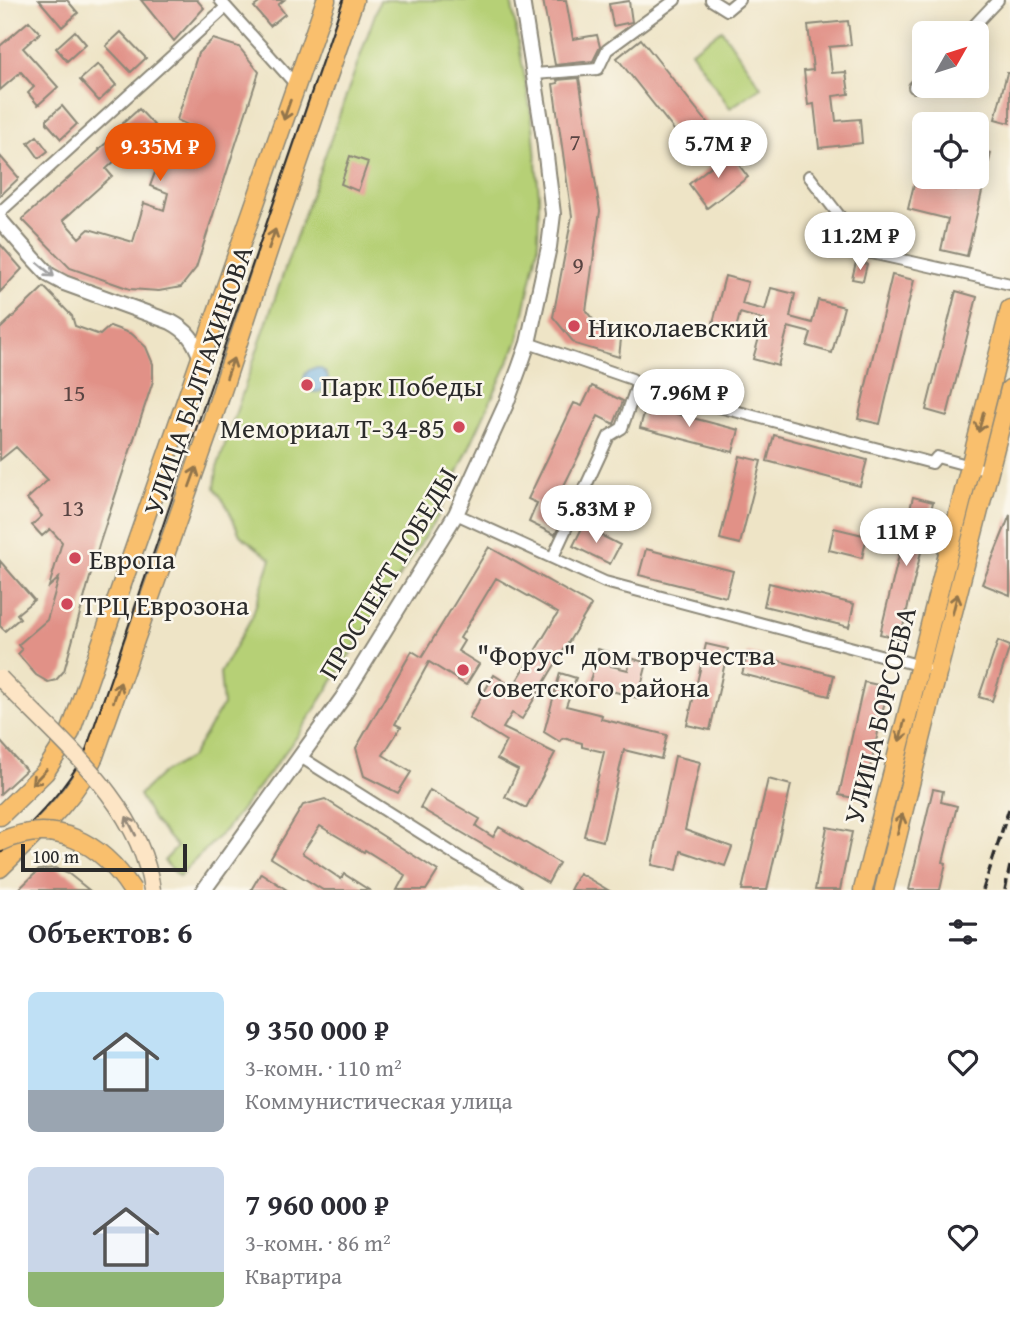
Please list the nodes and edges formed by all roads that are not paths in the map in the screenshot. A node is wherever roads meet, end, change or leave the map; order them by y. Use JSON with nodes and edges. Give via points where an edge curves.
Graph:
{"nodes":[{"id":1,"x":326,"y":0,"type":"edge"},
{"id":2,"x":354,"y":0,"type":"edge"},
{"id":3,"x":522,"y":0,"type":"edge"},
{"id":4,"x":675,"y":0,"type":"edge"},
{"id":5,"x":711,"y":0,"type":"edge"},
{"id":6,"x":739,"y":0,"type":"edge"},
{"id":7,"x":998,"y":0,"type":"edge"},
{"id":8,"x":223,"y":3,"type":"edge"},
{"id":9,"x":978,"y":21,"type":"edge"},
{"id":10,"x":535,"y":74,"type":"junction"},
{"id":11,"x":296,"y":85,"type":"junction"},
{"id":12,"x":809,"y":176,"type":"dead end"},
{"id":13,"x":0,"y":212,"type":"edge"},
{"id":14,"x":0,"y":220,"type":"edge"},
{"id":15,"x":1010,"y":284,"type":"edge"},
{"id":16,"x":1010,"y":309,"type":"edge"},
{"id":17,"x":528,"y":343,"type":"junction"},
{"id":18,"x":201,"y":358,"type":"junction"},
{"id":19,"x":1010,"y":389,"type":"edge"},
{"id":20,"x":708,"y":404,"type":"dead end"},
{"id":21,"x":179,"y":423,"type":"junction"},
{"id":22,"x":208,"y":433,"type":"junction"},
{"id":23,"x":970,"y":467,"type":"junction"},
{"id":24,"x":989,"y":471,"type":"junction"},
{"id":25,"x":456,"y":514,"type":"junction"},
{"id":26,"x":552,"y":557,"type":"junction"},
{"id":27,"x":919,"y":665,"type":"junction"},
{"id":28,"x":938,"y":670,"type":"junction"},
{"id":29,"x":0,"y":678,"type":"edge"},
{"id":30,"x":299,"y":756,"type":"junction"},
{"id":31,"x":0,"y":816,"type":"edge"},
{"id":32,"x":0,"y":842,"type":"edge"},
{"id":33,"x":0,"y":868,"type":"edge"},
{"id":34,"x":132,"y":890,"type":"edge"},
{"id":35,"x":152,"y":890,"type":"edge"},
{"id":36,"x":204,"y":890,"type":"edge"},
{"id":37,"x":516,"y":890,"type":"edge"},
{"id":38,"x":863,"y":890,"type":"edge"},
{"id":39,"x":884,"y":890,"type":"edge"}],
"edges":[{"from":1,"to":11,"type":"main road","name":"УЛИЦА БАЛТАХИНОВА"},
{"from":22,"to":2,"type":"main road","name":"УЛИЦА БАЛТАХИНОВА","one_way":true},
{"from":3,"to":10,"type":"street","name":"ПРОСПЕКТ ПОБЕДЫ"},
{"from":4,"to":10,"type":"street","via":[[607,50],[598,69]]},
{"from":5,"to":6,"type":"street","via":[[727,10]]},
{"from":7,"to":9,"type":"street"},
{"from":8,"to":11,"type":"street"},
{"from":8,"to":13,"type":"street"},
{"from":10,"to":17,"type":"street","name":"ПРОСПЕКТ ПОБЕДЫ","via":[[553,214]]},
{"from":11,"to":18,"type":"main road","name":"УЛИЦА БАЛТАХИНОВА","one_way":true},
{"from":12,"to":15,"type":"street","via":[[867,252]]},
{"from":14,"to":18,"type":"street","one_way":true,"via":[[49,275],[183,328]]},
{"from":16,"to":23,"type":"main road","name":"УЛИЦА БОРСОЕВА","one_way":true},
{"from":17,"to":25,"type":"street","name":"ПРОСПЕКТ ПОБЕДЫ"},
{"from":17,"to":26,"type":"street","via":[[636,383],[622,428],[609,436]]},
{"from":18,"to":21,"type":"main road","name":"УЛИЦА БАЛТАХИНОВА"},
{"from":19,"to":24,"type":"main road","name":"УЛИЦА БОРСОЕВА"},
{"from":20,"to":23,"type":"street","via":[[932,463],[937,457]]},
{"from":21,"to":22,"type":"main road"},
{"from":21,"to":31,"type":"main road","name":"УЛИЦА БАЛТАХИНОВА","one_way":true,"via":[[70,733],[45,772]]},
{"from":33,"to":22,"type":"main road","name":"УЛИЦА БАЛТАХИНОВА","one_way":true,"via":[[74,794],[86,776]]},
{"from":23,"to":24,"type":"street"},
{"from":23,"to":27,"type":"main road","name":"УЛИЦА БОРСОЕВА"},
{"from":28,"to":24,"type":"main road","name":"УЛИЦА БОРСОЕВА","one_way":true},
{"from":25,"to":26,"type":"street"},
{"from":25,"to":30,"type":"street","name":"ПРОСПЕКТ ПОБЕДЫ","via":[[344,696]]},
{"from":26,"to":27,"type":"street","via":[[605,582]]},
{"from":27,"to":28,"type":"street"},
{"from":27,"to":38,"type":"main road","name":"УЛИЦА БОРСОЕВА","one_way":true},
{"from":39,"to":28,"type":"main road","name":"УЛИЦА БОРСОЕВА","one_way":true},
{"from":35,"to":29,"type":"main road","one_way":true,"bridge":true,"via":[[147,864],[125,815]]},
{"from":30,"to":36,"type":"street","name":"ПРОСПЕКТ ПОБЕДЫ"},
{"from":30,"to":37,"type":"street"},
{"from":32,"to":34,"type":"main road","bridge":true,"via":[[34,832],[69,836],[108,861]]}]}
